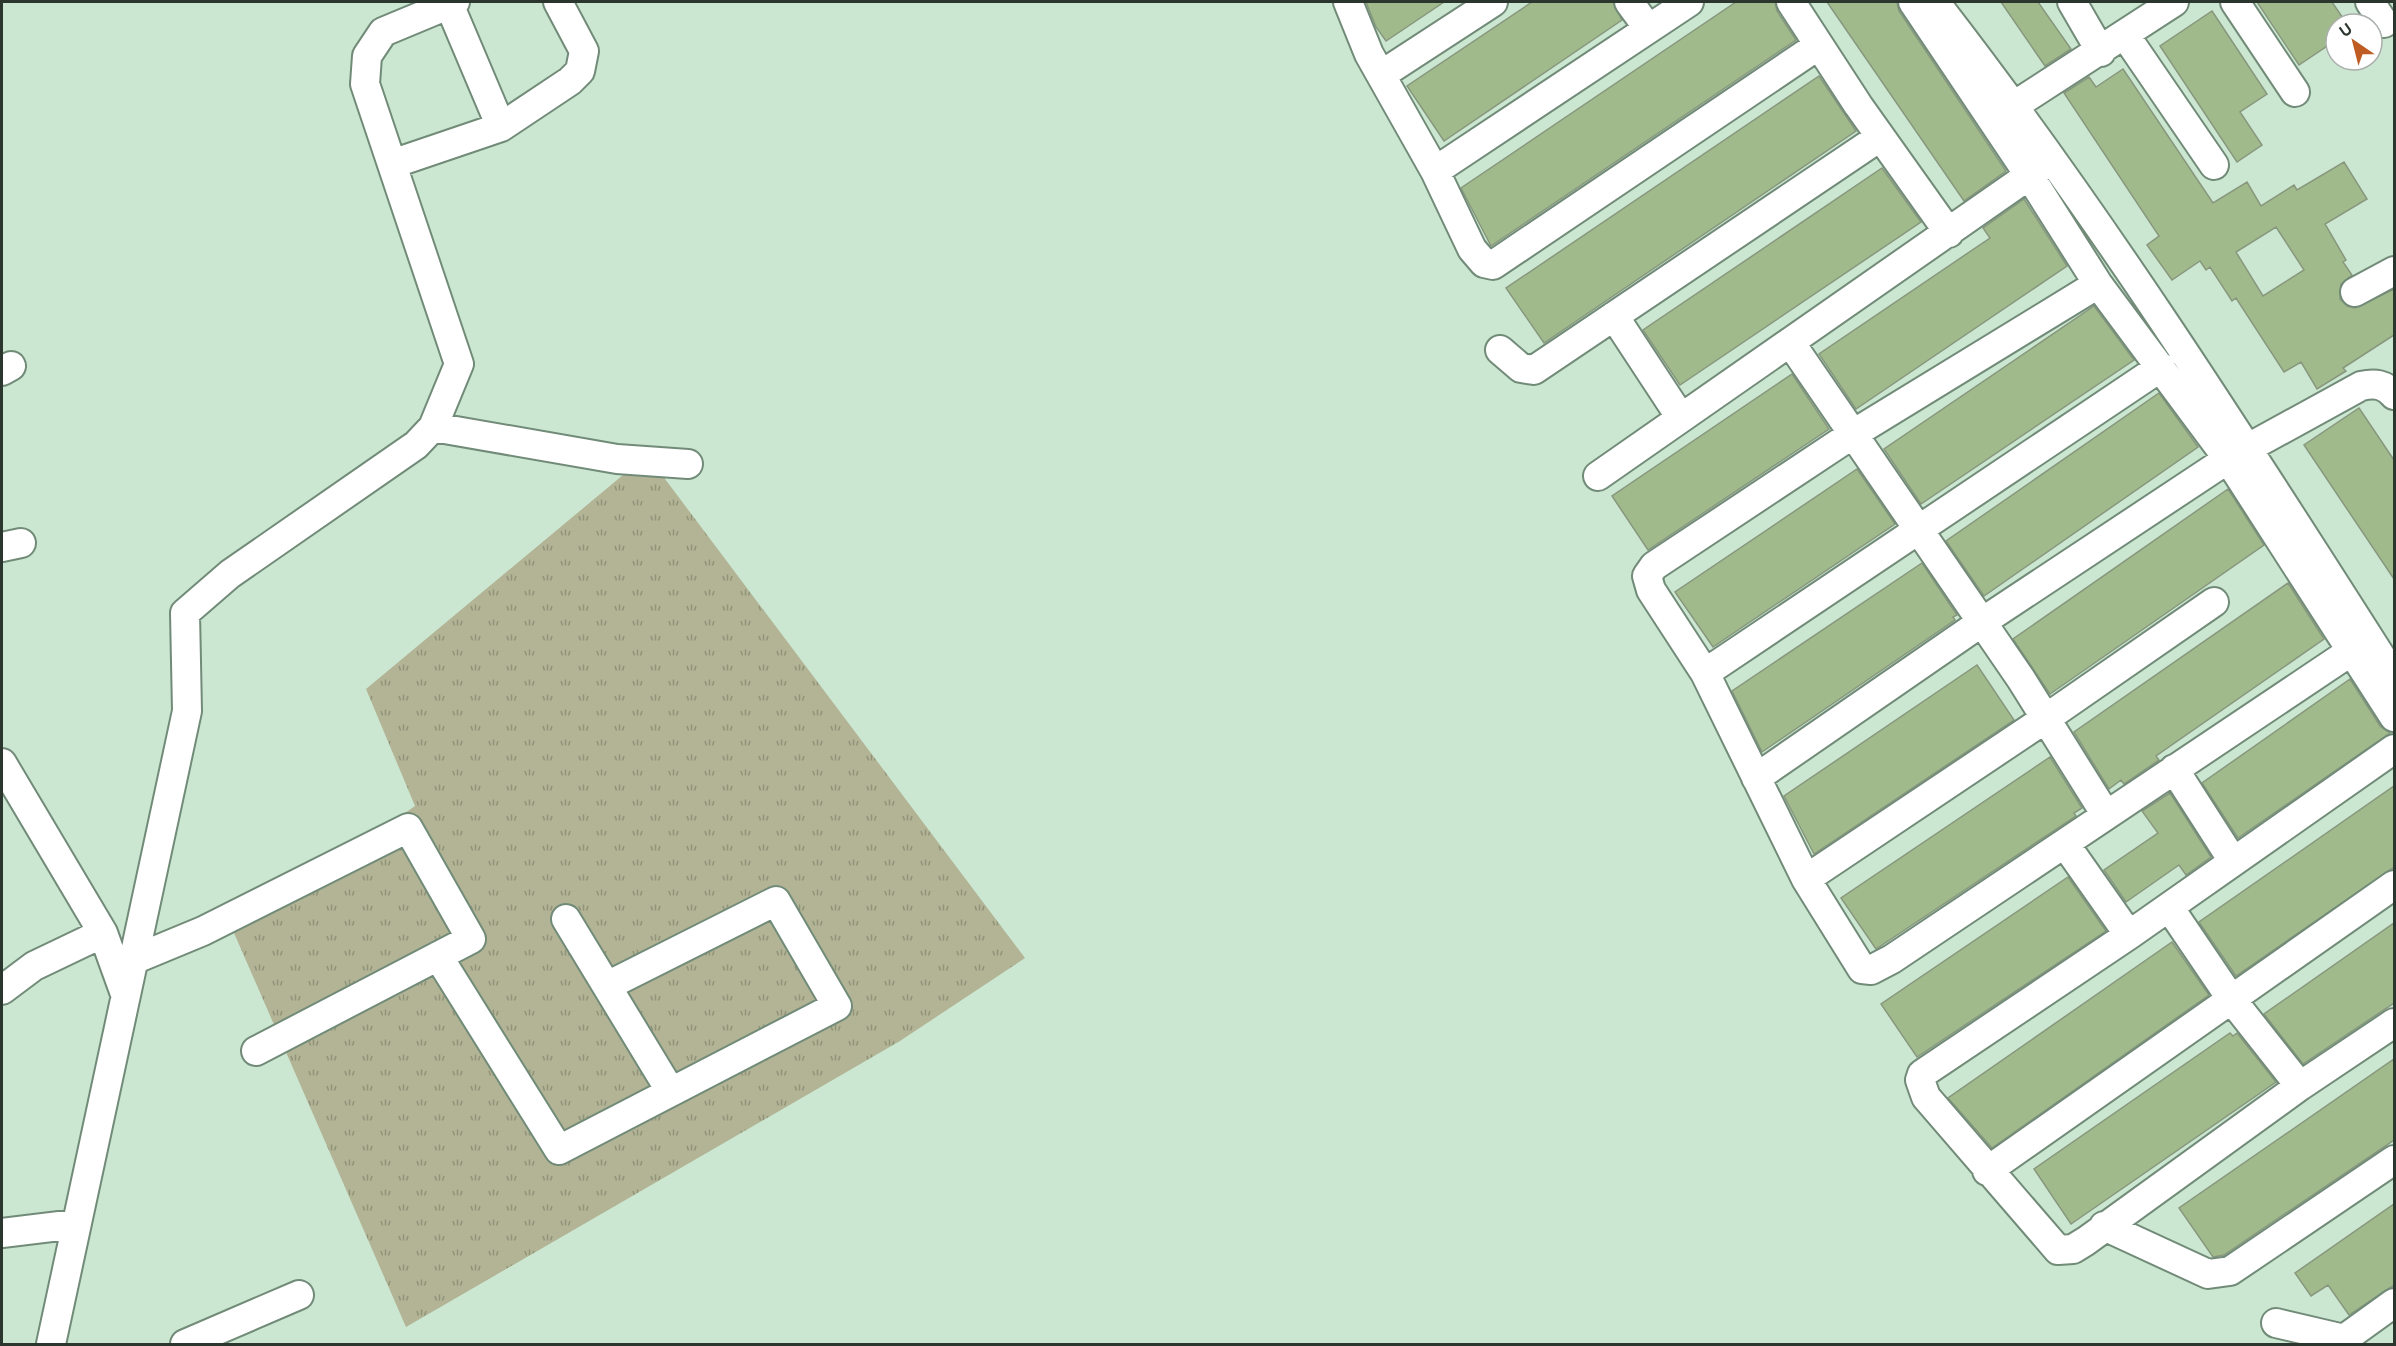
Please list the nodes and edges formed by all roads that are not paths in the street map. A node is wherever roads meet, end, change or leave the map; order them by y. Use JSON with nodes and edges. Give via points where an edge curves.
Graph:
{"nodes":[{"id":1,"x":558,"y":2,"type":"edge"},
{"id":2,"x":1348,"y":2,"type":"edge"},
{"id":3,"x":1493,"y":2,"type":"edge"},
{"id":4,"x":1629,"y":2,"type":"edge"},
{"id":5,"x":1689,"y":2,"type":"edge"},
{"id":6,"x":1791,"y":2,"type":"edge"},
{"id":7,"x":1913,"y":2,"type":"edge"},
{"id":8,"x":1935,"y":2,"type":"edge"},
{"id":9,"x":2072,"y":2,"type":"edge"},
{"id":10,"x":2174,"y":2,"type":"edge"},
{"id":11,"x":2235,"y":2,"type":"edge"},
{"id":12,"x":452,"y":3,"type":"edge"},
{"id":13,"x":1648,"y":28,"type":"junction"},
{"id":14,"x":2125,"y":35,"type":"junction"},
{"id":15,"x":1819,"y":45,"type":"junction"},
{"id":16,"x":2101,"y":52,"type":"junction"},
{"id":17,"x":1381,"y":75,"type":"junction"},
{"id":18,"x":2295,"y":92,"type":"dead end"},
{"id":19,"x":2005,"y":114,"type":"junction"},
{"id":20,"x":501,"y":127,"type":"junction"},
{"id":21,"x":1880,"y":137,"type":"junction"},
{"id":22,"x":2054,"y":159,"type":"junction"},
{"id":23,"x":392,"y":164,"type":"junction"},
{"id":24,"x":2214,"y":165,"type":"dead end"},
{"id":25,"x":1435,"y":171,"type":"junction"},
{"id":26,"x":2029,"y":175,"type":"junction"},
{"id":27,"x":1949,"y":233,"type":"junction"},
{"id":28,"x":2394,"y":271,"type":"edge"},
{"id":29,"x":2098,"y":284,"type":"junction"},
{"id":30,"x":2355,"y":292,"type":"dead end"},
{"id":31,"x":1614,"y":316,"type":"junction"},
{"id":32,"x":1790,"y":342,"type":"junction"},
{"id":33,"x":1500,"y":350,"type":"dead end"},
{"id":34,"x":2161,"y":367,"type":"junction"},
{"id":35,"x":2394,"y":395,"type":"edge"},
{"id":36,"x":1681,"y":418,"type":"junction"},
{"id":37,"x":433,"y":427,"type":"junction"},
{"id":38,"x":1853,"y":434,"type":"junction"},
{"id":39,"x":2238,"y":454,"type":"junction"},
{"id":40,"x":688,"y":464,"type":"dead end"},
{"id":41,"x":1598,"y":476,"type":"dead end"},
{"id":42,"x":1918,"y":529,"type":"junction"},
{"id":43,"x":2214,"y":602,"type":"dead end"},
{"id":44,"x":1982,"y":622,"type":"junction"},
{"id":45,"x":2350,"y":652,"type":"junction"},
{"id":46,"x":1704,"y":674,"type":"junction"},
{"id":47,"x":2394,"y":677,"type":"edge"},
{"id":48,"x":2394,"y":717,"type":"edge"},
{"id":49,"x":2045,"y":719,"type":"junction"},
{"id":50,"x":2394,"y":749,"type":"edge"},
{"id":51,"x":2,"y":763,"type":"edge"},
{"id":52,"x":2174,"y":770,"type":"junction"},
{"id":53,"x":1756,"y":778,"type":"junction"},
{"id":54,"x":10,"y":797,"type":"edge"},
{"id":55,"x":2106,"y":815,"type":"junction"},
{"id":56,"x":2065,"y":844,"type":"junction"},
{"id":57,"x":2233,"y":861,"type":"junction"},
{"id":58,"x":1806,"y":879,"type":"junction"},
{"id":59,"x":2394,"y":885,"type":"edge"},
{"id":60,"x":2169,"y":907,"type":"junction"},
{"id":61,"x":566,"y":919,"type":"dead end"},
{"id":62,"x":103,"y":933,"type":"junction"},
{"id":63,"x":2129,"y":934,"type":"junction"},
{"id":64,"x":438,"y":956,"type":"junction"},
{"id":65,"x":133,"y":960,"type":"junction"},
{"id":66,"x":607,"y":986,"type":"junction"},
{"id":67,"x":2,"y":990,"type":"edge"},
{"id":68,"x":125,"y":994,"type":"junction"},
{"id":69,"x":2232,"y":999,"type":"junction"},
{"id":70,"x":2394,"y":1023,"type":"edge"},
{"id":71,"x":256,"y":1051,"type":"dead end"},
{"id":72,"x":2300,"y":1086,"type":"junction"},
{"id":73,"x":671,"y":1092,"type":"junction"},
{"id":74,"x":2394,"y":1160,"type":"edge"},
{"id":75,"x":1987,"y":1171,"type":"junction"},
{"id":76,"x":76,"y":1224,"type":"junction"},
{"id":77,"x":2104,"y":1226,"type":"junction"},
{"id":78,"x":2,"y":1233,"type":"edge"},
{"id":79,"x":299,"y":1295,"type":"dead end"},
{"id":80,"x":2394,"y":1303,"type":"edge"},
{"id":81,"x":2276,"y":1323,"type":"dead end"},
{"id":82,"x":51,"y":1344,"type":"edge"},
{"id":83,"x":185,"y":1344,"type":"edge"}],
"edges":[{"from":1,"to":20,"type":"street","via":[[584,51],[580,71]]},
{"from":2,"to":17,"type":"street"},
{"from":3,"to":17,"type":"street"},
{"from":4,"to":13,"type":"street"},
{"from":5,"to":13,"type":"street"},
{"from":6,"to":15,"type":"street"},
{"from":7,"to":19,"type":"street"},
{"from":8,"to":19,"type":"street"},
{"from":9,"to":16,"type":"street"},
{"from":10,"to":14,"type":"street"},
{"from":11,"to":18,"type":"street"},
{"from":12,"to":20,"type":"street"},
{"from":12,"to":23,"type":"street","via":[[383,32],[367,56],[365,84]]},
{"from":13,"to":25,"type":"street"},
{"from":14,"to":16,"type":"street"},
{"from":14,"to":24,"type":"street"},
{"from":15,"to":21,"type":"street"},
{"from":15,"to":25,"type":"street","via":[[1492,265],[1484,264],[1472,249]]},
{"from":16,"to":19,"type":"street"},
{"from":17,"to":25,"type":"street"},
{"from":19,"to":22,"type":"street"},
{"from":19,"to":26,"type":"street"},
{"from":20,"to":23,"type":"street"},
{"from":21,"to":27,"type":"street"},
{"from":21,"to":31,"type":"street"},
{"from":22,"to":26,"type":"street"},
{"from":22,"to":39,"type":"street"},
{"from":23,"to":37,"type":"street","via":[[459,364]]},
{"from":26,"to":27,"type":"street"},
{"from":26,"to":29,"type":"street"},
{"from":27,"to":32,"type":"street"},
{"from":28,"to":30,"type":"street"},
{"from":29,"to":34,"type":"street"},
{"from":29,"to":38,"type":"street"},
{"from":31,"to":33,"type":"street","via":[[1534,370],[1521,368]]},
{"from":31,"to":36,"type":"street"},
{"from":32,"to":36,"type":"street"},
{"from":32,"to":38,"type":"street"},
{"from":34,"to":39,"type":"street"},
{"from":34,"to":42,"type":"street"},
{"from":35,"to":39,"type":"street","via":[[2375,383],[2361,386]]},
{"from":36,"to":41,"type":"street"},
{"from":37,"to":40,"type":"street","via":[[617,459]]},
{"from":37,"to":65,"type":"street","via":[[416,445],[230,574],[185,613],[187,711]]},
{"from":38,"to":42,"type":"street"},
{"from":38,"to":46,"type":"street","via":[[1654,566],[1647,576],[1651,590]]},
{"from":39,"to":44,"type":"street"},
{"from":39,"to":45,"type":"street"},
{"from":39,"to":47,"type":"street"},
{"from":42,"to":44,"type":"street"},
{"from":42,"to":46,"type":"street"},
{"from":43,"to":49,"type":"street"},
{"from":44,"to":49,"type":"street"},
{"from":44,"to":53,"type":"street"},
{"from":45,"to":48,"type":"street"},
{"from":45,"to":52,"type":"street"},
{"from":46,"to":53,"type":"street"},
{"from":49,"to":55,"type":"street"},
{"from":49,"to":58,"type":"street"},
{"from":50,"to":57,"type":"street"},
{"from":51,"to":54,"type":"street"},
{"from":52,"to":55,"type":"street"},
{"from":52,"to":57,"type":"street"},
{"from":53,"to":58,"type":"street"},
{"from":54,"to":62,"type":"street"},
{"from":55,"to":56,"type":"street"},
{"from":56,"to":58,"type":"street","via":[[1871,970],[1862,969]]},
{"from":56,"to":63,"type":"street"},
{"from":57,"to":60,"type":"street"},
{"from":59,"to":69,"type":"street"},
{"from":60,"to":63,"type":"street"},
{"from":60,"to":69,"type":"street"},
{"from":61,"to":66,"type":"street"},
{"from":62,"to":67,"type":"street","via":[[34,966]]},
{"from":62,"to":68,"type":"street"},
{"from":63,"to":75,"type":"street","via":[[1922,1074],[1926,1097]]},
{"from":64,"to":65,"type":"street","via":[[471,939],[408,828],[202,931]]},
{"from":64,"to":71,"type":"street"},
{"from":64,"to":73,"type":"street","via":[[559,1150]]},
{"from":65,"to":68,"type":"street"},
{"from":66,"to":73,"type":"street"},
{"from":66,"to":73,"type":"street","via":[[776,902],[837,1006]]},
{"from":68,"to":76,"type":"street"},
{"from":69,"to":72,"type":"street"},
{"from":69,"to":75,"type":"street"},
{"from":70,"to":72,"type":"street"},
{"from":72,"to":77,"type":"street"},
{"from":74,"to":77,"type":"street","via":[[2230,1271],[2208,1274]]},
{"from":75,"to":77,"type":"street","via":[[2058,1250],[2073,1249]]},
{"from":76,"to":78,"type":"street"},
{"from":76,"to":82,"type":"street"},
{"from":79,"to":83,"type":"street"},
{"from":80,"to":81,"type":"street","via":[[2344,1339]]}]}
